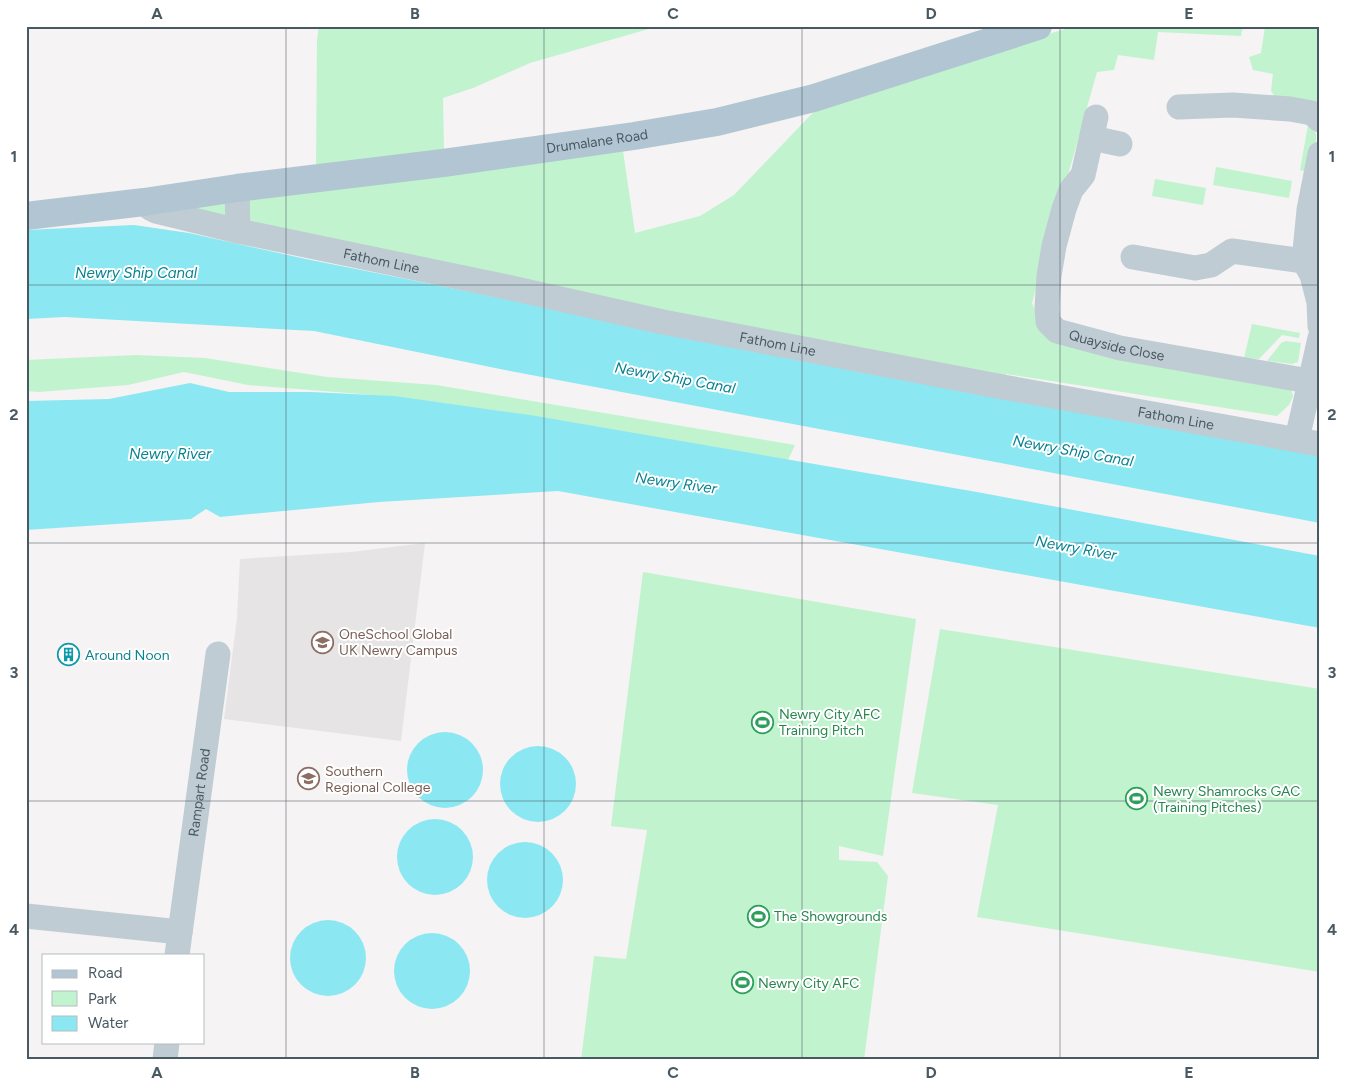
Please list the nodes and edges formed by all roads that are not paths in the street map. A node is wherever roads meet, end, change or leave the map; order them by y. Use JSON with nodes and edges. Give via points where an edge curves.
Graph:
{"nodes":[{"id":1,"x":1038,"y":26,"type":"edge"},
{"id":2,"x":1179,"y":107,"type":"dead end"},
{"id":3,"x":1320,"y":120,"type":"edge"},
{"id":4,"x":1120,"y":144,"type":"dead end"},
{"id":5,"x":1320,"y":154,"type":"edge"},
{"id":6,"x":236,"y":188,"type":"junction"},
{"id":7,"x":144,"y":202,"type":"junction"},
{"id":8,"x":26,"y":216,"type":"edge"},
{"id":9,"x":238,"y":231,"type":"junction"},
{"id":10,"x":1133,"y":257,"type":"dead end"},
{"id":11,"x":1312,"y":270,"type":"edge"},
{"id":12,"x":1320,"y":326,"type":"edge"},
{"id":13,"x":1320,"y":338,"type":"edge"},
{"id":14,"x":1316,"y":382,"type":"edge"},
{"id":15,"x":1308,"y":442,"type":"edge"},
{"id":16,"x":218,"y":654,"type":"dead end"},
{"id":17,"x":26,"y":916,"type":"edge"},
{"id":18,"x":179,"y":943,"type":"edge"},
{"id":19,"x":167,"y":1044,"type":"edge"},
{"id":20,"x":165,"y":1060,"type":"edge"}],
"edges":[{"from":1,"to":6,"type":"main road","name":"Drumalane Road","via":[[814,98],[717,122],[443,163]]},
{"from":2,"to":3,"type":"street","via":[[1233,105],[1290,109],[1312,113]]},
{"from":4,"to":14,"type":"street","name":"Quayside Close","via":[[1094,128],[1083,175],[1071,190],[1054,246],[1049,276],[1048,322],[1056,331],[1120,348]]},
{"from":5,"to":11,"type":"street","via":[[1309,210]]},
{"from":6,"to":7,"type":"main road","name":"Drumalane Road"},
{"from":6,"to":9,"type":"street"},
{"from":7,"to":8,"type":"main road"},
{"from":7,"to":9,"type":"street","name":"Fathom Line","via":[[156,211]]},
{"from":9,"to":15,"type":"street","name":"Fathom Line","via":[[663,322]]},
{"from":10,"to":11,"type":"street","via":[[1195,268],[1211,265],[1232,251],[1264,254]]},
{"from":11,"to":12,"type":"street"},
{"from":13,"to":14,"type":"street"},
{"from":14,"to":15,"type":"street"},
{"from":16,"to":18,"type":"street","name":"Rampart Road"},
{"from":17,"to":18,"type":"street","name":"Rampart Road"},
{"from":19,"to":20,"type":"street"}]}
